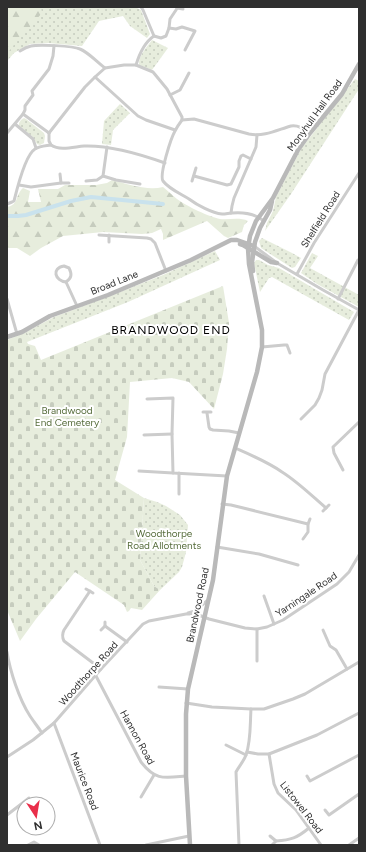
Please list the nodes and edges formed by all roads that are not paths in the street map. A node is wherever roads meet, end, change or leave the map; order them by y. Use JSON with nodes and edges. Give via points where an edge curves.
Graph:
{"nodes":[{"id":1,"x":141,"y":7,"type":"edge"},
{"id":2,"x":178,"y":7,"type":"edge"},
{"id":3,"x":183,"y":9,"type":"dead end"},
{"id":4,"x":169,"y":28,"type":"junction"},
{"id":5,"x":153,"y":37,"type":"junction"},
{"id":6,"x":54,"y":46,"type":"junction"},
{"id":7,"x":185,"y":50,"type":"dead end"},
{"id":8,"x":20,"y":51,"type":"dead end"},
{"id":9,"x":359,"y":64,"type":"edge"},
{"id":10,"x":136,"y":65,"type":"junction"},
{"id":11,"x":105,"y":68,"type":"junction"},
{"id":12,"x":189,"y":73,"type":"dead end"},
{"id":13,"x":95,"y":77,"type":"junction"},
{"id":14,"x":170,"y":95,"type":"junction"},
{"id":15,"x":23,"y":114,"type":"junction"},
{"id":16,"x":182,"y":120,"type":"junction"},
{"id":17,"x":14,"y":124,"type":"junction"},
{"id":18,"x":175,"y":130,"type":"junction"},
{"id":19,"x":7,"y":133,"type":"edge"},
{"id":20,"x":49,"y":133,"type":"junction"},
{"id":21,"x":310,"y":133,"type":"junction"},
{"id":22,"x":257,"y":135,"type":"junction"},
{"id":23,"x":50,"y":145,"type":"junction"},
{"id":24,"x":107,"y":147,"type":"junction"},
{"id":25,"x":36,"y":148,"type":"junction"},
{"id":26,"x":252,"y":159,"type":"junction"},
{"id":27,"x":165,"y":163,"type":"junction"},
{"id":28,"x":196,"y":168,"type":"dead end"},
{"id":29,"x":359,"y":173,"type":"edge"},
{"id":30,"x":60,"y":174,"type":"dead end"},
{"id":31,"x":103,"y":176,"type":"junction"},
{"id":32,"x":194,"y":176,"type":"junction"},
{"id":33,"x":358,"y":178,"type":"edge"},
{"id":34,"x":86,"y":181,"type":"dead end"},
{"id":35,"x":192,"y":182,"type":"dead end"},
{"id":36,"x":61,"y":183,"type":"junction"},
{"id":37,"x":69,"y":184,"type":"dead end"},
{"id":38,"x":140,"y":184,"type":"dead end"},
{"id":39,"x":19,"y":185,"type":"junction"},
{"id":40,"x":273,"y":198,"type":"junction"},
{"id":41,"x":7,"y":204,"type":"edge"},
{"id":42,"x":231,"y":213,"type":"junction"},
{"id":43,"x":259,"y":217,"type":"junction"},
{"id":44,"x":264,"y":221,"type":"junction"},
{"id":45,"x":99,"y":235,"type":"dead end"},
{"id":46,"x":109,"y":236,"type":"junction"},
{"id":47,"x":250,"y":236,"type":"junction"},
{"id":48,"x":234,"y":240,"type":"junction"},
{"id":49,"x":109,"y":242,"type":"dead end"},
{"id":50,"x":226,"y":242,"type":"junction"},
{"id":51,"x":251,"y":248,"type":"junction"},
{"id":52,"x":358,"y":260,"type":"dead end"},
{"id":53,"x":277,"y":263,"type":"joint"},
{"id":54,"x":166,"y":270,"type":"junction"},
{"id":55,"x":297,"y":274,"type":"junction"},
{"id":56,"x":66,"y":282,"type":"junction"},
{"id":57,"x":7,"y":299,"type":"edge"},
{"id":58,"x":338,"y":299,"type":"junction"},
{"id":59,"x":77,"y":306,"type":"junction"},
{"id":60,"x":359,"y":310,"type":"edge"},
{"id":61,"x":17,"y":334,"type":"junction"},
{"id":62,"x":7,"y":337,"type":"edge"},
{"id":63,"x":262,"y":347,"type":"junction"},
{"id":64,"x":290,"y":353,"type":"dead end"},
{"id":65,"x":147,"y":399,"type":"dead end"},
{"id":66,"x":207,"y":412,"type":"dead end"},
{"id":67,"x":301,"y":419,"type":"dead end"},
{"id":68,"x":359,"y":422,"type":"edge"},
{"id":69,"x":210,"y":429,"type":"junction"},
{"id":70,"x":239,"y":433,"type":"junction"},
{"id":71,"x":172,"y":434,"type":"junction"},
{"id":72,"x":209,"y":434,"type":"dead end"},
{"id":73,"x":144,"y":435,"type":"dead end"},
{"id":74,"x":235,"y":448,"type":"junction"},
{"id":75,"x":343,"y":470,"type":"dead end"},
{"id":76,"x":139,"y":471,"type":"dead end"},
{"id":77,"x":173,"y":473,"type":"junction"},
{"id":78,"x":179,"y":473,"type":"junction"},
{"id":79,"x":227,"y":476,"type":"junction"},
{"id":80,"x":179,"y":494,"type":"dead end"},
{"id":81,"x":222,"y":504,"type":"junction"},
{"id":82,"x":329,"y":505,"type":"dead end"},
{"id":83,"x":310,"y":519,"type":"dead end"},
{"id":84,"x":308,"y":524,"type":"junction"},
{"id":85,"x":303,"y":539,"type":"dead end"},
{"id":86,"x":217,"y":547,"type":"junction"},
{"id":87,"x":359,"y":555,"type":"edge"},
{"id":88,"x":298,"y":565,"type":"dead end"},
{"id":89,"x":86,"y":588,"type":"dead end"},
{"id":90,"x":264,"y":596,"type":"dead end"},
{"id":91,"x":209,"y":599,"type":"junction"},
{"id":92,"x":186,"y":614,"type":"junction"},
{"id":93,"x":204,"y":617,"type":"junction"},
{"id":94,"x":105,"y":622,"type":"dead end"},
{"id":95,"x":274,"y":624,"type":"junction"},
{"id":96,"x":105,"y":626,"type":"junction"},
{"id":97,"x":257,"y":629,"type":"junction"},
{"id":98,"x":101,"y":630,"type":"dead end"},
{"id":99,"x":323,"y":630,"type":"dead end"},
{"id":100,"x":126,"y":642,"type":"junction"},
{"id":101,"x":7,"y":652,"type":"edge"},
{"id":102,"x":258,"y":661,"type":"dead end"},
{"id":103,"x":359,"y":662,"type":"edge"},
{"id":104,"x":101,"y":669,"type":"junction"},
{"id":105,"x":347,"y":670,"type":"junction"},
{"id":106,"x":96,"y":676,"type":"junction"},
{"id":107,"x":160,"y":687,"type":"dead end"},
{"id":108,"x":188,"y":689,"type":"junction"},
{"id":109,"x":186,"y":703,"type":"junction"},
{"id":110,"x":251,"y":709,"type":"junction"},
{"id":111,"x":359,"y":713,"type":"edge"},
{"id":112,"x":54,"y":723,"type":"junction"},
{"id":113,"x":42,"y":733,"type":"junction"},
{"id":114,"x":226,"y":745,"type":"dead end"},
{"id":115,"x":246,"y":754,"type":"junction"},
{"id":116,"x":268,"y":754,"type":"junction"},
{"id":117,"x":359,"y":755,"type":"edge"},
{"id":118,"x":7,"y":757,"type":"edge"},
{"id":119,"x":154,"y":775,"type":"junction"},
{"id":120,"x":186,"y":776,"type":"junction"},
{"id":121,"x":308,"y":776,"type":"dead end"},
{"id":122,"x":359,"y":794,"type":"edge"},
{"id":123,"x":141,"y":797,"type":"dead end"},
{"id":124,"x":16,"y":807,"type":"edge"},
{"id":125,"x":325,"y":810,"type":"dead end"},
{"id":126,"x":7,"y":814,"type":"edge"},
{"id":127,"x":309,"y":828,"type":"junction"},
{"id":128,"x":189,"y":836,"type":"junction"},
{"id":129,"x":270,"y":836,"type":"dead end"},
{"id":130,"x":359,"y":838,"type":"edge"},
{"id":131,"x":276,"y":841,"type":"junction"},
{"id":132,"x":28,"y":845,"type":"edge"},
{"id":133,"x":39,"y":845,"type":"edge"},
{"id":134,"x":100,"y":845,"type":"edge"},
{"id":135,"x":146,"y":845,"type":"edge"},
{"id":136,"x":190,"y":845,"type":"edge"},
{"id":137,"x":240,"y":845,"type":"edge"},
{"id":138,"x":272,"y":845,"type":"edge"},
{"id":139,"x":321,"y":845,"type":"edge"},
{"id":140,"x":349,"y":845,"type":"edge"}],
"edges":[{"from":1,"to":5,"type":"street"},
{"from":2,"to":3,"type":"street"},
{"from":2,"to":4,"type":"street","via":[[170,19]]},
{"from":4,"to":5,"type":"street","via":[[164,38]]},
{"from":4,"to":7,"type":"street","via":[[182,27],[195,31]]},
{"from":5,"to":10,"type":"street","via":[[144,46]]},
{"from":6,"to":8,"type":"street","via":[[33,45]]},
{"from":6,"to":11,"type":"street","via":[[80,48]]},
{"from":6,"to":15,"type":"street","via":[[49,69],[32,91],[33,95]]},
{"from":9,"to":21,"type":"street","name":"Monyhull Hall Road","via":[[342,94]]},
{"from":10,"to":11,"type":"street"},
{"from":10,"to":14,"type":"street","via":[[153,72]]},
{"from":11,"to":13,"type":"street"},
{"from":12,"to":14,"type":"street","via":[[180,90]]},
{"from":13,"to":18,"type":"street","via":[[138,116]]},
{"from":13,"to":20,"type":"street"},
{"from":14,"to":16,"type":"street"},
{"from":15,"to":17,"type":"street"},
{"from":15,"to":20,"type":"street"},
{"from":16,"to":18,"type":"street"},
{"from":16,"to":22,"type":"street","via":[[194,119]]},
{"from":17,"to":19,"type":"street"},
{"from":17,"to":25,"type":"street","via":[[33,139]]},
{"from":18,"to":27,"type":"street"},
{"from":20,"to":23,"type":"street"},
{"from":21,"to":22,"type":"street","via":[[300,127],[291,126]]},
{"from":21,"to":40,"type":"street","name":"Monyhull Hall Road","via":[[298,150]]},
{"from":22,"to":26,"type":"street"},
{"from":23,"to":24,"type":"street","via":[[58,148]]},
{"from":23,"to":25,"type":"street"},
{"from":24,"to":27,"type":"street"},
{"from":24,"to":31,"type":"street"},
{"from":25,"to":39,"type":"street","via":[[30,154]]},
{"from":26,"to":32,"type":"street","via":[[241,156],[239,167],[229,185]]},
{"from":26,"to":42,"type":"street","via":[[234,198]]},
{"from":27,"to":42,"type":"street","via":[[162,177],[170,188],[216,213]]},
{"from":28,"to":32,"type":"street"},
{"from":29,"to":33,"type":"street","name":"Shelfield Road"},
{"from":30,"to":36,"type":"street"},
{"from":31,"to":34,"type":"street"},
{"from":31,"to":38,"type":"street"},
{"from":32,"to":35,"type":"street"},
{"from":33,"to":55,"type":"street","name":"Shelfield Road","via":[[314,243]]},
{"from":36,"to":37,"type":"street"},
{"from":36,"to":39,"type":"street","via":[[31,187]]},
{"from":39,"to":41,"type":"street","via":[[14,201]]},
{"from":40,"to":43,"type":"street","name":"Monyhull Hall Road"},
{"from":40,"to":44,"type":"street","name":"Monyhull Hall Road"},
{"from":42,"to":43,"type":"street","via":[[248,213]]},
{"from":43,"to":44,"type":"street"},
{"from":43,"to":47,"type":"street","name":"Monyhull Hall Road"},
{"from":44,"to":51,"type":"street","name":"Monyhull Hall Road"},
{"from":45,"to":46,"type":"street"},
{"from":46,"to":49,"type":"street"},
{"from":46,"to":54,"type":"street","via":[[151,239]]},
{"from":47,"to":48,"type":"street","name":"Broad Lane"},
{"from":47,"to":51,"type":"street","name":"Monyhull Hall Road"},
{"from":48,"to":50,"type":"street","name":"Broad Lane"},
{"from":48,"to":51,"type":"street","name":"Broad Lane"},
{"from":50,"to":51,"type":"street"},
{"from":50,"to":54,"type":"street","name":"Broad Lane"},
{"from":51,"to":53,"type":"street","via":[[271,262]]},
{"from":51,"to":63,"type":"street","name":"Brandwood Road","via":[[252,279],[262,330]]},
{"from":52,"to":58,"type":"street"},
{"from":53,"to":55,"type":"street"},
{"from":54,"to":59,"type":"street","name":"Broad Lane"},
{"from":55,"to":58,"type":"street"},
{"from":56,"to":56,"type":"street","via":[[57,278],[56,271],[64,266],[69,268],[71,273]]},
{"from":56,"to":59,"type":"street"},
{"from":57,"to":61,"type":"street"},
{"from":58,"to":60,"type":"street"},
{"from":59,"to":61,"type":"street","name":"Broad Lane","via":[[50,316]]},
{"from":60,"to":67,"type":"street","via":[[325,374],[319,398]]},
{"from":61,"to":62,"type":"street","name":"Broad Lane"},
{"from":63,"to":64,"type":"street","via":[[287,345]]},
{"from":63,"to":70,"type":"street","name":"Brandwood Road"},
{"from":65,"to":71,"type":"street","via":[[173,398]]},
{"from":66,"to":69,"type":"street"},
{"from":68,"to":75,"type":"street","via":[[333,448]]},
{"from":69,"to":70,"type":"street"},
{"from":69,"to":72,"type":"street"},
{"from":70,"to":74,"type":"street","name":"Brandwood Road"},
{"from":71,"to":73,"type":"street"},
{"from":71,"to":77,"type":"street"},
{"from":74,"to":79,"type":"street","name":"Brandwood Road"},
{"from":74,"to":82,"type":"street","via":[[283,472],[324,510]]},
{"from":76,"to":77,"type":"street"},
{"from":77,"to":78,"type":"street"},
{"from":78,"to":79,"type":"street"},
{"from":78,"to":80,"type":"street"},
{"from":79,"to":81,"type":"street","name":"Brandwood Road"},
{"from":81,"to":84,"type":"street"},
{"from":81,"to":86,"type":"street","name":"Brandwood Road"},
{"from":83,"to":84,"type":"street"},
{"from":84,"to":85,"type":"street","via":[[308,532]]},
{"from":86,"to":88,"type":"street","via":[[259,554]]},
{"from":86,"to":91,"type":"street","name":"Brandwood Road"},
{"from":87,"to":95,"type":"street","name":"Yarningale Road","via":[[342,580],[284,620]]},
{"from":89,"to":104,"type":"street","via":[[92,592],[64,630],[62,638]]},
{"from":90,"to":95,"type":"street"},
{"from":91,"to":92,"type":"street","name":"Woodthorpe Road","via":[[195,611]]},
{"from":91,"to":93,"type":"street","name":"Brandwood Road"},
{"from":92,"to":93,"type":"street","name":"Woodthorpe Road"},
{"from":92,"to":100,"type":"street","name":"Woodthorpe Road","via":[[149,621]]},
{"from":93,"to":97,"type":"street","name":"Yarningale Road"},
{"from":93,"to":108,"type":"street","name":"Brandwood Road"},
{"from":94,"to":96,"type":"street"},
{"from":95,"to":97,"type":"street","name":"Yarningale Road"},
{"from":96,"to":98,"type":"street"},
{"from":96,"to":100,"type":"street"},
{"from":97,"to":102,"type":"street"},
{"from":99,"to":105,"type":"street","via":[[330,646],[336,650]]},
{"from":100,"to":104,"type":"street","name":"Woodthorpe Road"},
{"from":101,"to":113,"type":"street","via":[[18,692]]},
{"from":103,"to":105,"type":"street"},
{"from":104,"to":106,"type":"street","name":"Woodthorpe Road"},
{"from":105,"to":110,"type":"street","via":[[293,699],[264,708]]},
{"from":106,"to":112,"type":"street","name":"Woodthorpe Road"},
{"from":106,"to":119,"type":"street","name":"Hannon Road","via":[[141,762]]},
{"from":107,"to":108,"type":"street"},
{"from":108,"to":109,"type":"street","name":"Brandwood Road"},
{"from":109,"to":110,"type":"street"},
{"from":109,"to":120,"type":"street","name":"Brandwood Road"},
{"from":110,"to":115,"type":"street"},
{"from":111,"to":116,"type":"street","via":[[317,735]]},
{"from":112,"to":113,"type":"street","name":"Woodthorpe Road"},
{"from":112,"to":134,"type":"street","name":"Maurice Road"},
{"from":113,"to":118,"type":"street","name":"Woodthorpe Road"},
{"from":114,"to":115,"type":"street"},
{"from":115,"to":116,"type":"street"},
{"from":115,"to":137,"type":"street","via":[[236,772]]},
{"from":116,"to":127,"type":"street","name":"Listowel Road","via":[[278,793],[296,810]]},
{"from":117,"to":121,"type":"street","via":[[310,781]]},
{"from":119,"to":120,"type":"street","name":"Hannon Road","via":[[166,778]]},
{"from":119,"to":123,"type":"street"},
{"from":120,"to":128,"type":"street","name":"Brandwood Road"},
{"from":122,"to":125,"type":"street","via":[[329,815]]},
{"from":124,"to":126,"type":"street"},
{"from":127,"to":131,"type":"street","via":[[294,839]]},
{"from":127,"to":139,"type":"street","name":"Listowel Road"},
{"from":128,"to":135,"type":"street"},
{"from":128,"to":136,"type":"street","name":"Brandwood Road"},
{"from":129,"to":131,"type":"street"},
{"from":130,"to":140,"type":"street"},
{"from":131,"to":138,"type":"street"},
{"from":132,"to":133,"type":"street","via":[[34,842]]}]}
